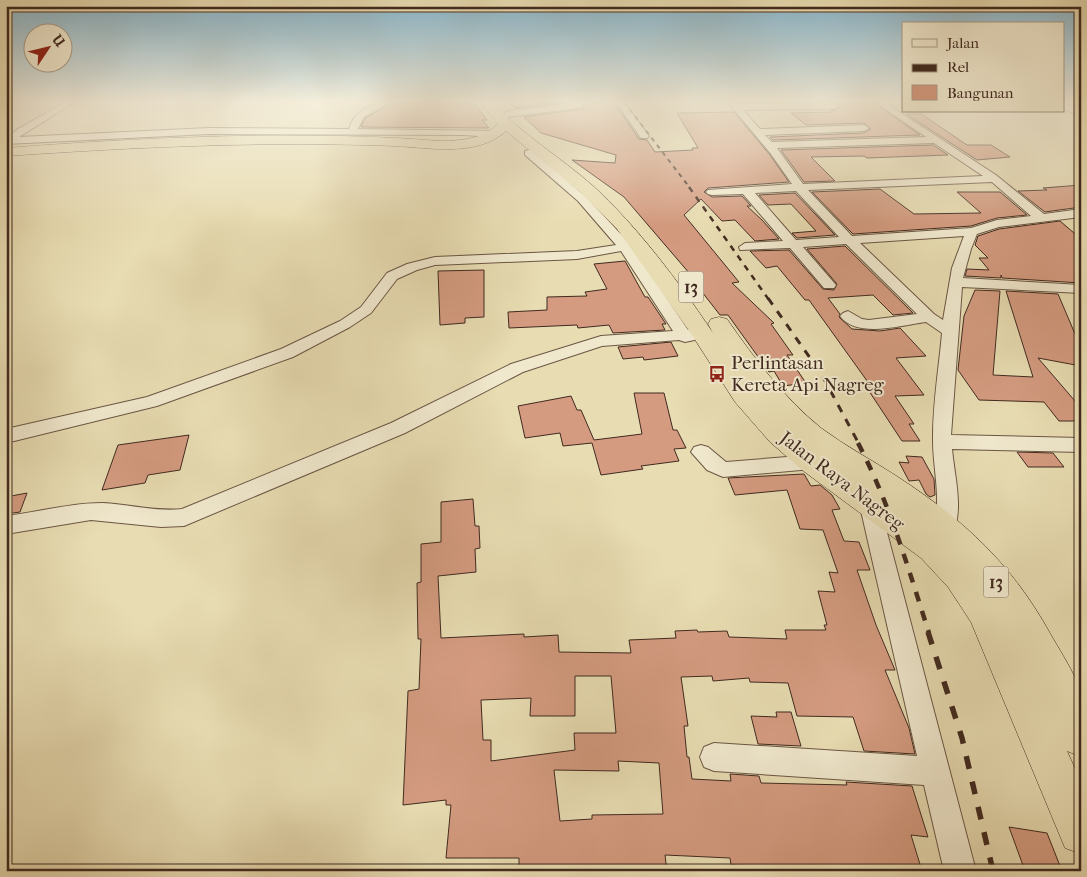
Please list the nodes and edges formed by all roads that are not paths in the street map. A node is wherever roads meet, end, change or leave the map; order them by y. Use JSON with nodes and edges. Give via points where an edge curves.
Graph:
{"nodes":[{"id":1,"x":31,"y":143,"type":"edge"},
{"id":2,"x":131,"y":143,"type":"edge"},
{"id":3,"x":415,"y":143,"type":"edge"},
{"id":4,"x":460,"y":143,"type":"edge"},
{"id":5,"x":521,"y":143,"type":"edge"},
{"id":6,"x":543,"y":143,"type":"edge"},
{"id":7,"x":846,"y":143,"type":"edge"},
{"id":8,"x":939,"y":143,"type":"edge"},
{"id":9,"x":449,"y":144,"type":"junction"},
{"id":10,"x":7,"y":145,"type":"edge"},
{"id":11,"x":769,"y":145,"type":"joint"},
{"id":12,"x":499,"y":150,"type":"dead end"},
{"id":13,"x":528,"y":153,"type":"junction"},
{"id":14,"x":994,"y":179,"type":"junction"},
{"id":15,"x":800,"y":188,"type":"junction"},
{"id":16,"x":747,"y":191,"type":"junction"},
{"id":17,"x":712,"y":192,"type":"dead end"},
{"id":18,"x":1081,"y":213,"type":"edge"},
{"id":19,"x":1041,"y":218,"type":"junction"},
{"id":20,"x":972,"y":232,"type":"junction"},
{"id":21,"x":850,"y":241,"type":"junction"},
{"id":22,"x":793,"y":244,"type":"junction"},
{"id":23,"x":625,"y":247,"type":"junction"},
{"id":24,"x":745,"y":247,"type":"dead end"},
{"id":25,"x":956,"y":282,"type":"junction"},
{"id":26,"x":829,"y":286,"type":"dead end"},
{"id":27,"x":1081,"y":289,"type":"edge"},
{"id":28,"x":848,"y":316,"type":"dead end"},
{"id":29,"x":929,"y":317,"type":"junction"},
{"id":30,"x":950,"y":332,"type":"junction"},
{"id":31,"x":694,"y":335,"type":"junction"},
{"id":32,"x":6,"y":436,"type":"edge"},
{"id":33,"x":942,"y":442,"type":"junction"},
{"id":34,"x":1081,"y":445,"type":"edge"},
{"id":35,"x":701,"y":452,"type":"dead end"},
{"id":36,"x":812,"y":462,"type":"junction"},
{"id":37,"x":868,"y":502,"type":"junction"},
{"id":38,"x":6,"y":526,"type":"edge"},
{"id":39,"x":939,"y":538,"type":"junction"},
{"id":40,"x":1081,"y":737,"type":"edge"},
{"id":41,"x":714,"y":756,"type":"dead end"},
{"id":42,"x":935,"y":771,"type":"junction"},
{"id":43,"x":1081,"y":832,"type":"edge"},
{"id":44,"x":960,"y":871,"type":"edge"}],
"edges":[{"from":1,"to":10,"type":"street"},
{"from":2,"to":10,"type":"highway"},
{"from":3,"to":9,"type":"highway"},
{"from":4,"to":9,"type":"highway"},
{"from":5,"to":13,"type":"highway","name":"Jalan Raya Nagreg","number":"13"},
{"from":6,"to":39,"type":"highway","name":"Jalan Raya Nagreg","number":"13","via":[[642,226],[765,387],[811,434],[876,477]]},
{"from":7,"to":11,"type":"street"},
{"from":8,"to":14,"type":"street"},
{"from":9,"to":12,"type":"highway"},
{"from":11,"to":15,"type":"street"},
{"from":13,"to":23,"type":"street","via":[[582,199]]},
{"from":13,"to":31,"type":"highway","name":"Jalan Raya Nagreg","number":"13","via":[[585,188],[623,225]]},
{"from":14,"to":15,"type":"street"},
{"from":14,"to":19,"type":"street"},
{"from":15,"to":16,"type":"street"},
{"from":15,"to":21,"type":"street"},
{"from":16,"to":17,"type":"street"},
{"from":16,"to":22,"type":"street"},
{"from":18,"to":19,"type":"street"},
{"from":19,"to":20,"type":"street","via":[[997,224]]},
{"from":20,"to":21,"type":"street"},
{"from":20,"to":25,"type":"street"},
{"from":21,"to":22,"type":"street"},
{"from":21,"to":29,"type":"street"},
{"from":22,"to":24,"type":"street"},
{"from":22,"to":26,"type":"street"},
{"from":23,"to":31,"type":"street"},
{"from":23,"to":32,"type":"street","via":[[577,255],[443,261],[412,267],[392,276],[366,310],[287,353],[151,402]]},
{"from":25,"to":27,"type":"street"},
{"from":25,"to":30,"type":"street"},
{"from":28,"to":29,"type":"street","via":[[869,325]]},
{"from":29,"to":30,"type":"street"},
{"from":30,"to":33,"type":"street"},
{"from":31,"to":36,"type":"highway","name":"Jalan Raya Nagreg","number":"13","via":[[780,435]]},
{"from":31,"to":38,"type":"street","via":[[601,341],[517,368],[398,428],[184,517],[162,519],[139,514],[92,512]]},
{"from":33,"to":34,"type":"street"},
{"from":33,"to":39,"type":"street","via":[[948,516]]},
{"from":35,"to":36,"type":"street","via":[[723,470]]},
{"from":36,"to":37,"type":"highway","name":"Jalan Raya Nagreg","number":"13"},
{"from":37,"to":39,"type":"highway","name":"Jalan Raya Nagreg","number":"13"},
{"from":37,"to":42,"type":"street"},
{"from":39,"to":40,"type":"highway","name":"Jalan Raya Nagreg","number":"13","via":[[973,553],[1000,587],[1034,637]]},
{"from":39,"to":43,"type":"highway","name":"Jalan Raya Nagreg","number":"13","via":[[984,612]]},
{"from":41,"to":42,"type":"street"},
{"from":42,"to":44,"type":"street"}]}
